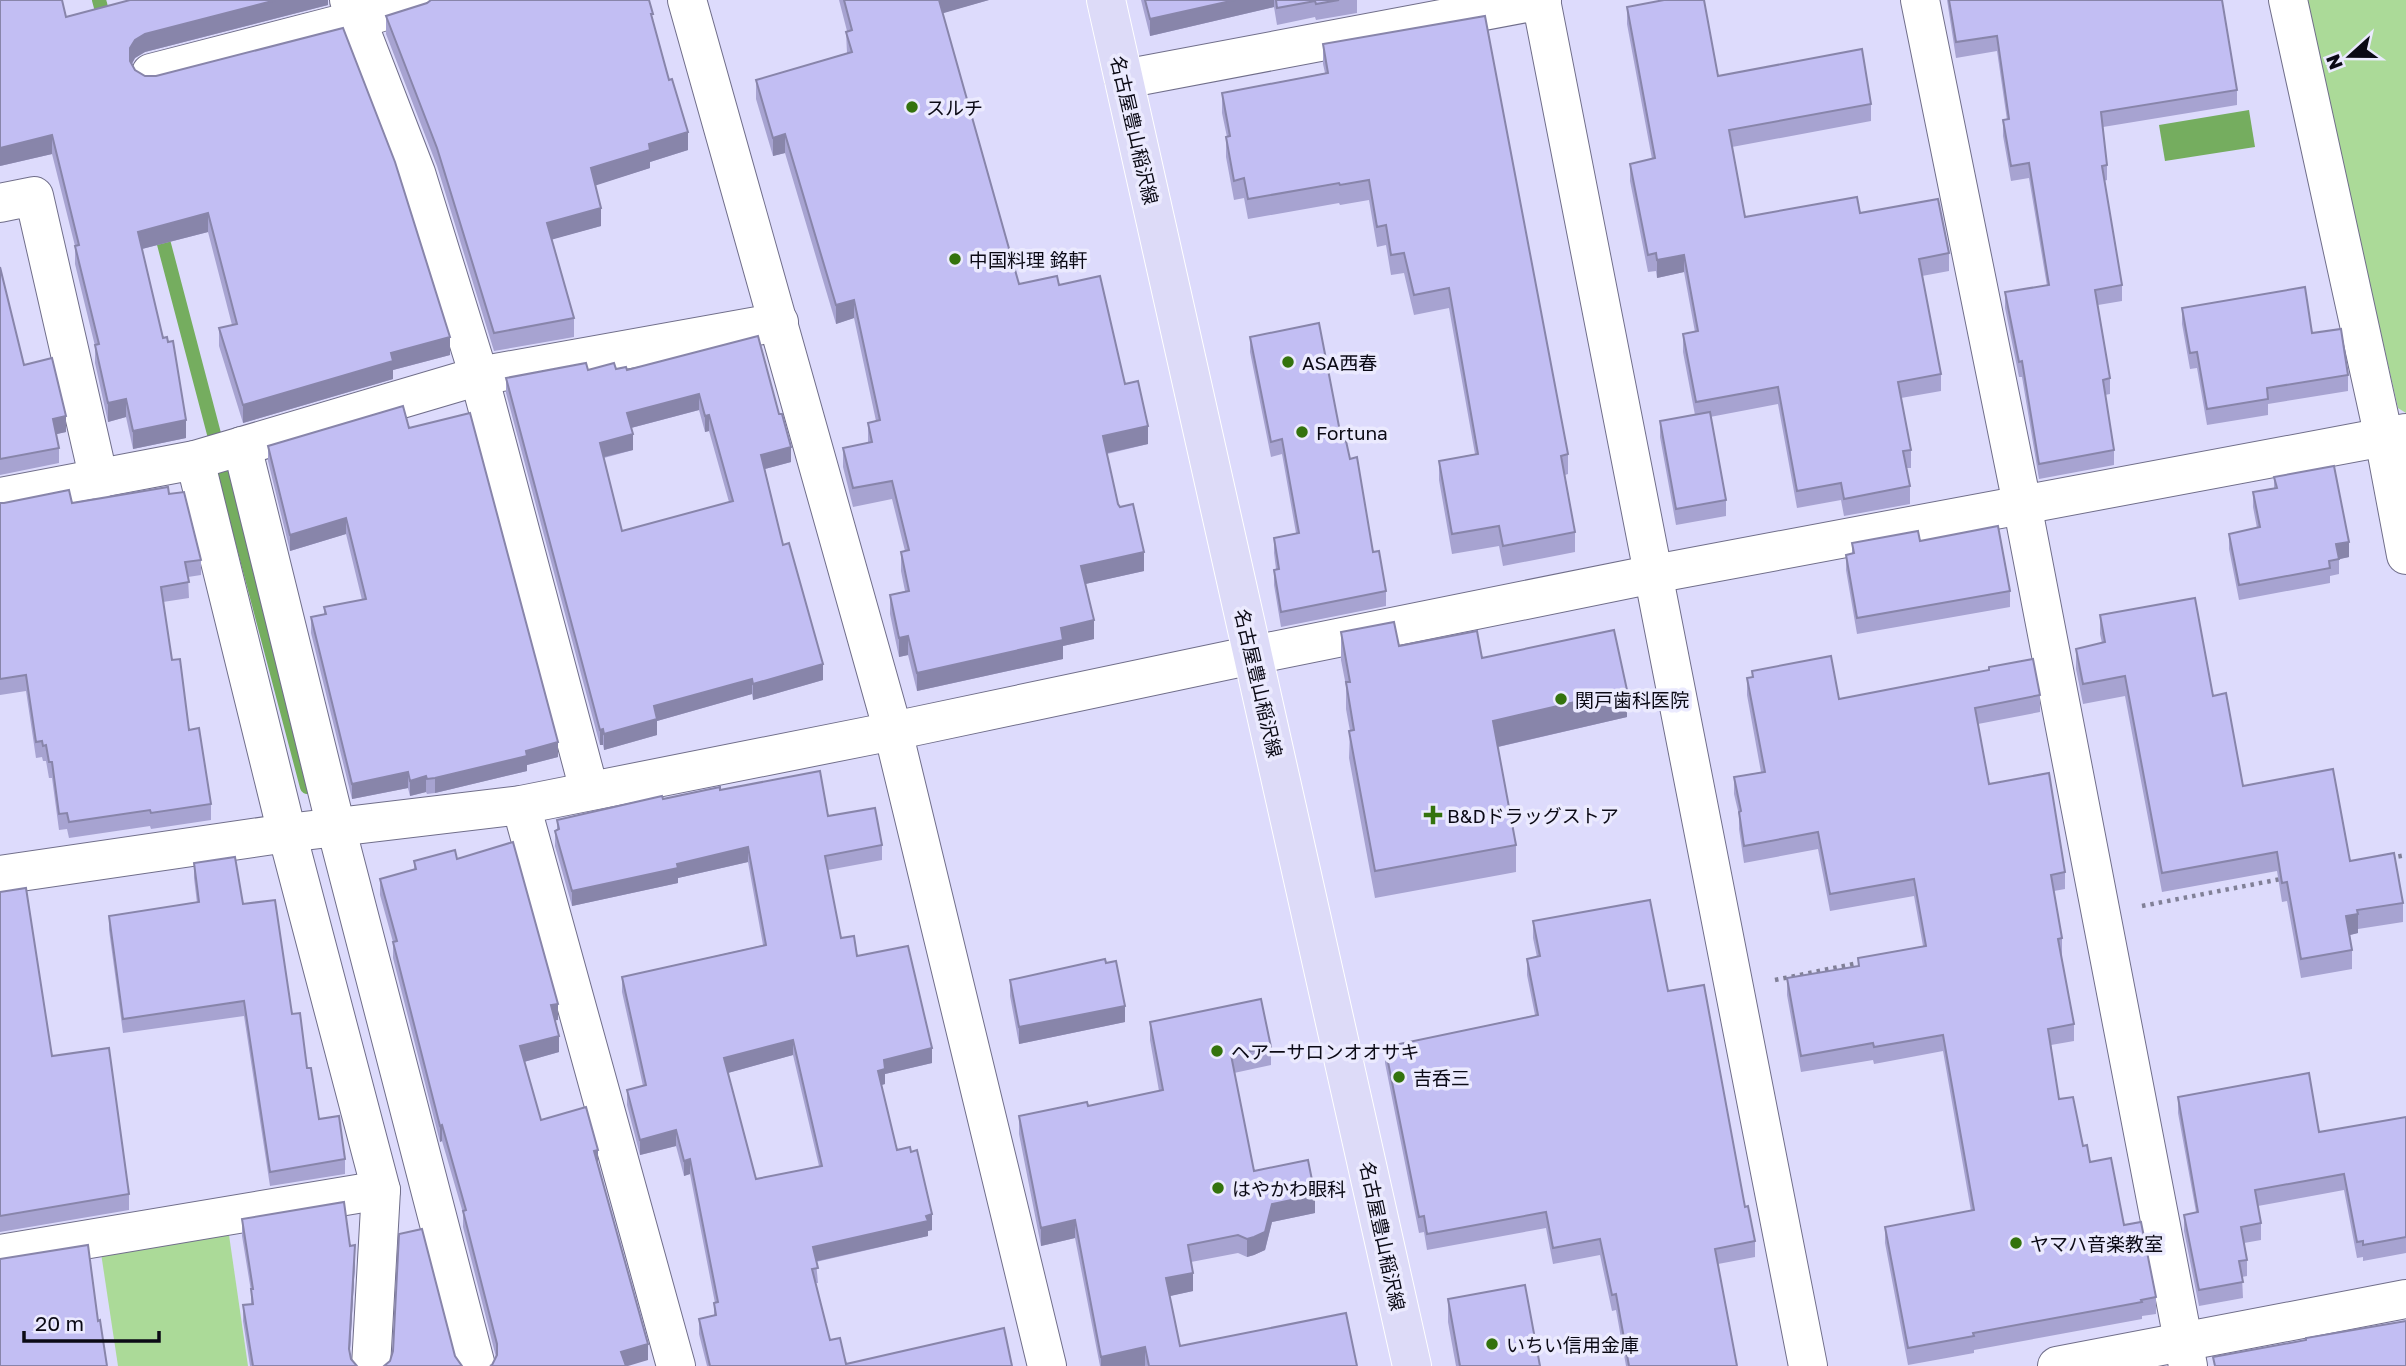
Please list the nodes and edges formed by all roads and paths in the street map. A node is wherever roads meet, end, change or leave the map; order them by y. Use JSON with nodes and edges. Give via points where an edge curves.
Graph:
{"nodes":[{"id":1,"x":420,"y":0,"type":"edge"},
{"id":2,"x":687,"y":0,"type":"edge"},
{"id":3,"x":1106,"y":0,"type":"edge"},
{"id":4,"x":1542,"y":0,"type":"edge"},
{"id":5,"x":1920,"y":0,"type":"edge"},
{"id":6,"x":2288,"y":0,"type":"edge"},
{"id":7,"x":353,"y":10,"type":"edge"},
{"id":8,"x":151,"y":73,"type":"edge"},
{"id":9,"x":1124,"y":79,"type":"junction"},
{"id":10,"x":0,"y":203,"type":"edge"},
{"id":11,"x":779,"y":322,"type":"junction"},
{"id":12,"x":479,"y":376,"type":"junction"},
{"id":13,"x":2395,"y":435,"type":"edge"},
{"id":14,"x":242,"y":446,"type":"junction"},
{"id":15,"x":195,"y":460,"type":"junction"},
{"id":16,"x":99,"y":480,"type":"junction"},
{"id":17,"x":0,"y":497,"type":"edge"},
{"id":18,"x":2022,"y":504,"type":"junction"},
{"id":19,"x":2406,"y":555,"type":"edge"},
{"id":20,"x":1654,"y":574,"type":"junction"},
{"id":21,"x":1253,"y":655,"type":"junction"},
{"id":22,"x":893,"y":731,"type":"junction"},
{"id":23,"x":589,"y":790,"type":"junction"},
{"id":24,"x":521,"y":805,"type":"junction"},
{"id":25,"x":336,"y":827,"type":"junction"},
{"id":26,"x":287,"y":833,"type":"junction"},
{"id":27,"x":2406,"y":855,"type":"edge"},
{"id":28,"x":2379,"y":860,"type":"edge"},
{"id":29,"x":0,"y":875,"type":"edge"},
{"id":30,"x":2286,"y":878,"type":"edge"},
{"id":31,"x":2099,"y":914,"type":"junction"},
{"id":32,"x":1870,"y":961,"type":"edge"},
{"id":33,"x":1735,"y":988,"type":"junction"},
{"id":34,"x":381,"y":1190,"type":"junction"},
{"id":35,"x":0,"y":1254,"type":"edge"},
{"id":36,"x":2406,"y":1299,"type":"edge"},
{"id":37,"x":2186,"y":1354,"type":"edge"},
{"id":38,"x":370,"y":1366,"type":"edge"},
{"id":39,"x":476,"y":1366,"type":"edge"},
{"id":40,"x":676,"y":1366,"type":"edge"},
{"id":41,"x":1047,"y":1366,"type":"edge"},
{"id":42,"x":1412,"y":1366,"type":"edge"},
{"id":43,"x":1808,"y":1366,"type":"edge"},
{"id":44,"x":2057,"y":1366,"type":"edge"}],
"edges":[{"from":1,"to":7,"type":"street"},
{"from":2,"to":11,"type":"street"},
{"from":3,"to":9,"type":"main road","name":"名古屋豊山稲沢線"},
{"from":4,"to":9,"type":"street"},
{"from":4,"to":20,"type":"street"},
{"from":5,"to":18,"type":"street"},
{"from":6,"to":13,"type":"street"},
{"from":7,"to":8,"type":"street"},
{"from":7,"to":12,"type":"street","via":[[416,173]]},
{"from":9,"to":21,"type":"main road","name":"名古屋豊山稲沢線"},
{"from":10,"to":16,"type":"street","via":[[34,196]]},
{"from":11,"to":12,"type":"street"},
{"from":11,"to":22,"type":"street"},
{"from":12,"to":14,"type":"street"},
{"from":12,"to":23,"type":"street"},
{"from":13,"to":18,"type":"street"},
{"from":13,"to":19,"type":"street"},
{"from":14,"to":15,"type":"street"},
{"from":14,"to":25,"type":"street"},
{"from":15,"to":16,"type":"street"},
{"from":15,"to":26,"type":"street"},
{"from":16,"to":17,"type":"street"},
{"from":18,"to":20,"type":"street"},
{"from":18,"to":31,"type":"street"},
{"from":20,"to":21,"type":"street"},
{"from":20,"to":33,"type":"street"},
{"from":21,"to":22,"type":"street"},
{"from":21,"to":42,"type":"main road","name":"名古屋豊山稲沢線"},
{"from":22,"to":23,"type":"street"},
{"from":22,"to":41,"type":"street"},
{"from":23,"to":24,"type":"street"},
{"from":24,"to":25,"type":"street"},
{"from":24,"to":40,"type":"street"},
{"from":25,"to":26,"type":"street"},
{"from":25,"to":39,"type":"street"},
{"from":26,"to":29,"type":"street"},
{"from":26,"to":34,"type":"street"},
{"from":27,"to":28,"type":"path"},
{"from":30,"to":31,"type":"path"},
{"from":31,"to":37,"type":"street"},
{"from":32,"to":33,"type":"path"},
{"from":33,"to":43,"type":"street"},
{"from":34,"to":35,"type":"street"},
{"from":34,"to":38,"type":"street"},
{"from":36,"to":37,"type":"street"},
{"from":37,"to":44,"type":"street"}]}
